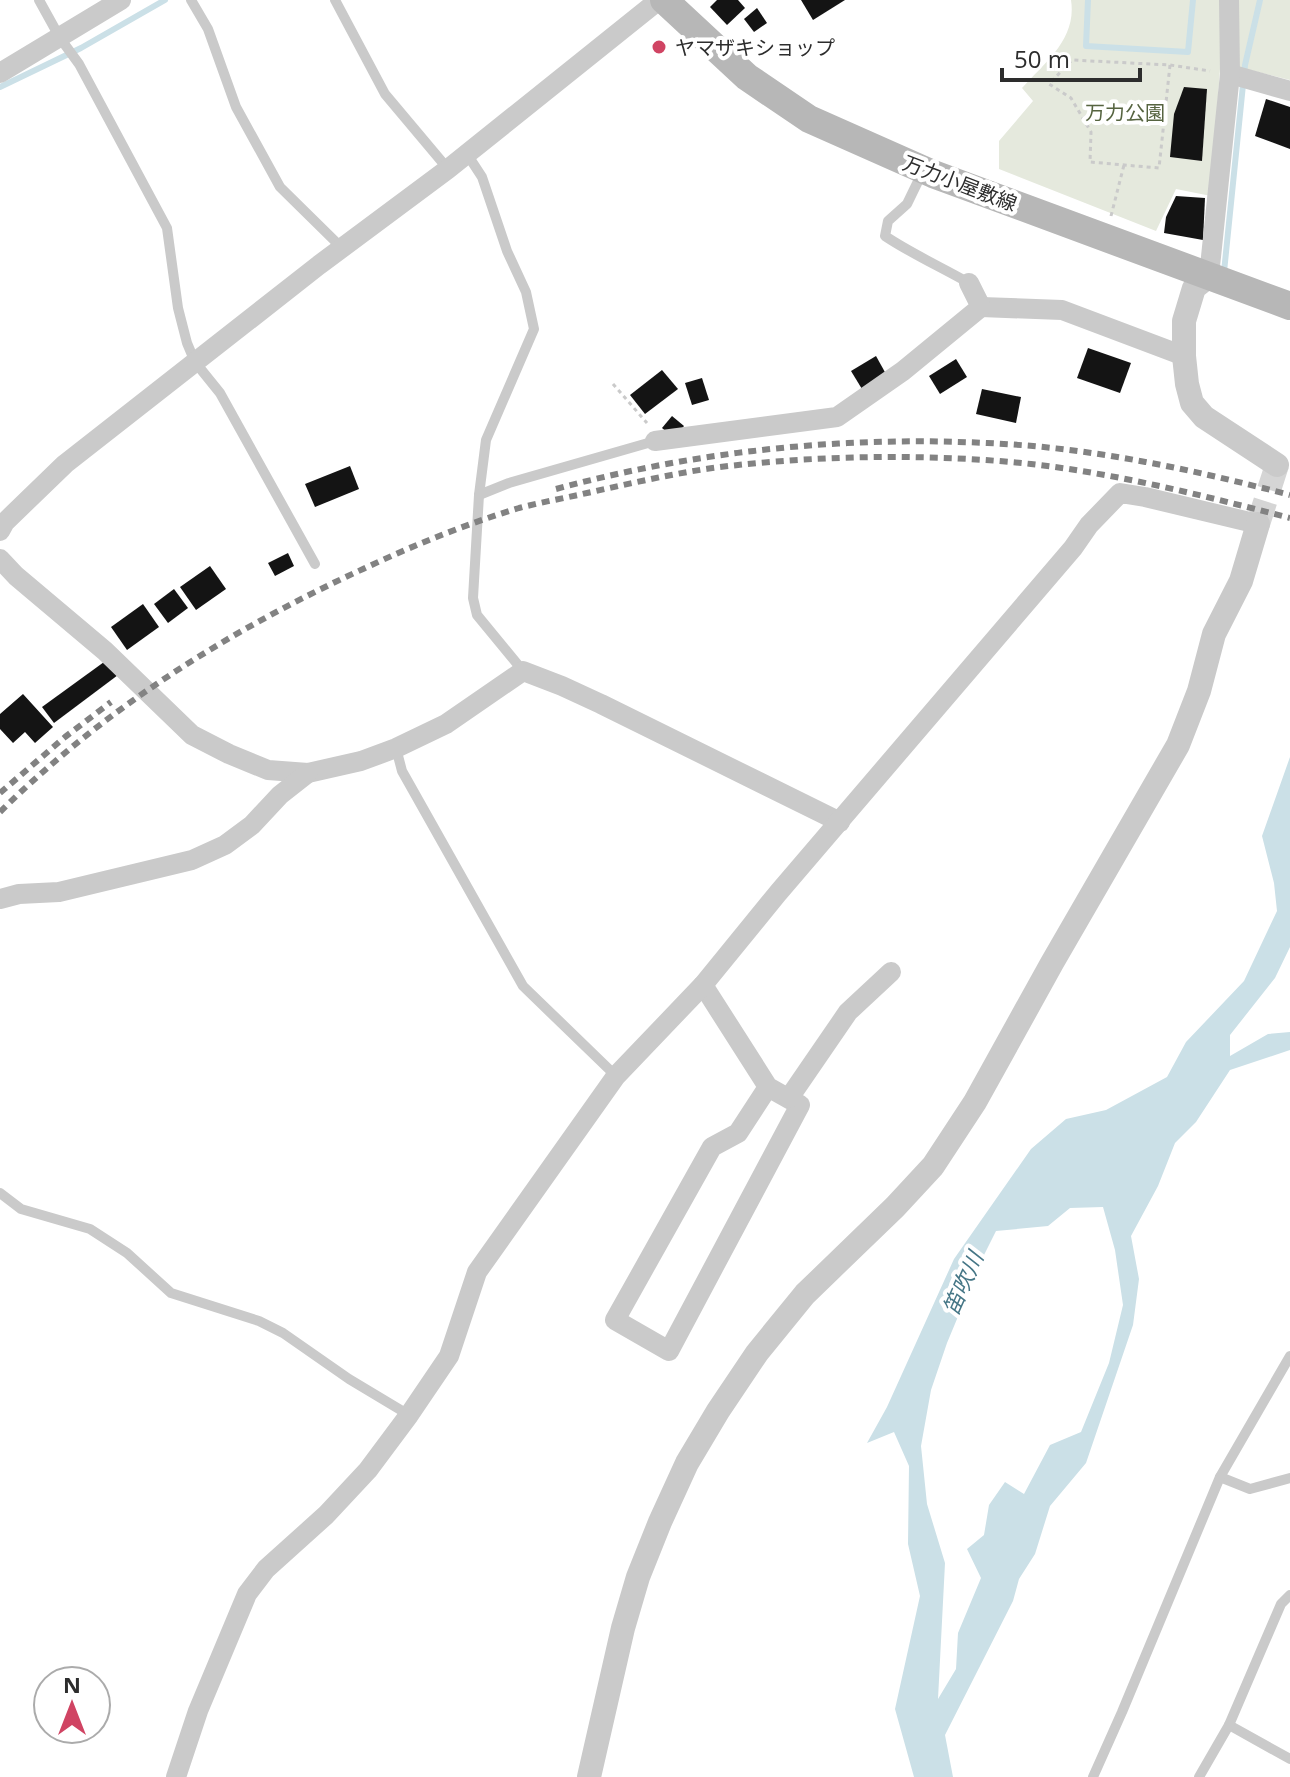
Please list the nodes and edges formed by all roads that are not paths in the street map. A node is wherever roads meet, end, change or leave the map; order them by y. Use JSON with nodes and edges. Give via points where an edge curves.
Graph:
{"nodes":[{"id":1,"x":39,"y":0,"type":"edge"},
{"id":2,"x":121,"y":0,"type":"edge"},
{"id":3,"x":191,"y":0,"type":"edge"},
{"id":4,"x":335,"y":0,"type":"edge"},
{"id":5,"x":662,"y":0,"type":"edge"},
{"id":6,"x":1229,"y":0,"type":"edge"},
{"id":7,"x":60,"y":38,"type":"junction"},
{"id":8,"x":0,"y":73,"type":"edge"},
{"id":9,"x":1239,"y":77,"type":"junction"},
{"id":10,"x":1290,"y":91,"type":"edge"},
{"id":11,"x":467,"y":154,"type":"junction"},
{"id":12,"x":448,"y":169,"type":"junction"},
{"id":13,"x":923,"y":170,"type":"junction"},
{"id":14,"x":342,"y":248,"type":"junction"},
{"id":15,"x":1209,"y":276,"type":"junction"},
{"id":16,"x":969,"y":283,"type":"joint"},
{"id":17,"x":1290,"y":306,"type":"edge"},
{"id":18,"x":981,"y":307,"type":"junction"},
{"id":19,"x":1184,"y":356,"type":"junction"},
{"id":20,"x":195,"y":362,"type":"junction"},
{"id":21,"x":655,"y":441,"type":"joint"},
{"id":22,"x":1277,"y":465,"type":"dead end"},
{"id":23,"x":479,"y":495,"type":"junction"},
{"id":24,"x":1258,"y":524,"type":"joint"},
{"id":25,"x":0,"y":531,"type":"edge"},
{"id":26,"x":0,"y":559,"type":"edge"},
{"id":27,"x":315,"y":564,"type":"dead end"},
{"id":28,"x":523,"y":671,"type":"junction"},
{"id":29,"x":396,"y":748,"type":"junction"},
{"id":30,"x":308,"y":773,"type":"junction"},
{"id":31,"x":840,"y":822,"type":"junction"},
{"id":32,"x":0,"y":899,"type":"edge"},
{"id":33,"x":891,"y":972,"type":"dead end"},
{"id":34,"x":703,"y":985,"type":"junction"},
{"id":35,"x":616,"y":1076,"type":"junction"},
{"id":36,"x":768,"y":1087,"type":"junction"},
{"id":37,"x":789,"y":1098,"type":"junction"},
{"id":38,"x":0,"y":1193,"type":"edge"},
{"id":39,"x":1290,"y":1356,"type":"edge"},
{"id":40,"x":409,"y":1415,"type":"junction"},
{"id":41,"x":1220,"y":1477,"type":"junction"},
{"id":42,"x":1290,"y":1478,"type":"edge"},
{"id":43,"x":1290,"y":1595,"type":"edge"},
{"id":44,"x":1229,"y":1725,"type":"junction"},
{"id":45,"x":1290,"y":1759,"type":"edge"},
{"id":46,"x":176,"y":1777,"type":"edge"},
{"id":47,"x":589,"y":1777,"type":"edge"},
{"id":48,"x":1093,"y":1777,"type":"edge"},
{"id":49,"x":1199,"y":1777,"type":"edge"}],
"edges":[{"from":1,"to":7,"type":"lane"},
{"from":2,"to":7,"type":"street"},
{"from":3,"to":14,"type":"lane","via":[[208,29],[236,107],[280,187]]},
{"from":4,"to":12,"type":"lane","via":[[385,94]]},
{"from":5,"to":11,"type":"street"},
{"from":5,"to":13,"type":"main road","name":"万力小屋敷線","via":[[747,77],[809,119]]},
{"from":6,"to":9,"type":"street"},
{"from":7,"to":8,"type":"street"},
{"from":7,"to":20,"type":"lane","via":[[167,228],[178,308]]},
{"from":9,"to":10,"type":"street"},
{"from":9,"to":15,"type":"street"},
{"from":11,"to":12,"type":"street"},
{"from":11,"to":23,"type":"lane","via":[[482,177],[526,292],[534,329],[486,440]]},
{"from":12,"to":14,"type":"street"},
{"from":13,"to":15,"type":"main road","name":"万力小屋敷線"},
{"from":13,"to":16,"type":"lane","via":[[907,204],[888,221],[885,236]]},
{"from":14,"to":20,"type":"street"},
{"from":15,"to":17,"type":"main road","name":"万力小屋敷線"},
{"from":15,"to":19,"type":"street","via":[[1194,288],[1184,321]]},
{"from":16,"to":18,"type":"street"},
{"from":18,"to":19,"type":"street","via":[[1062,310]]},
{"from":18,"to":21,"type":"street","via":[[837,417]]},
{"from":19,"to":22,"type":"street","via":[[1192,403],[1204,417]]},
{"from":20,"to":25,"type":"street","via":[[65,464]]},
{"from":20,"to":27,"type":"lane","via":[[220,393]]},
{"from":21,"to":23,"type":"lane"},
{"from":23,"to":28,"type":"lane","via":[[473,598],[477,615]]},
{"from":24,"to":31,"type":"street","via":[[1120,493]]},
{"from":24,"to":47,"type":"street","via":[[1178,745],[975,1102],[933,1166],[795,1305],[757,1353],[687,1463],[638,1577]]},
{"from":26,"to":30,"type":"street","via":[[192,735],[268,770]]},
{"from":28,"to":29,"type":"street","via":[[446,724]]},
{"from":28,"to":31,"type":"street"},
{"from":29,"to":30,"type":"street"},
{"from":29,"to":35,"type":"lane","via":[[402,771],[523,986]]},
{"from":30,"to":32,"type":"street","via":[[252,825],[192,860],[59,892]]},
{"from":31,"to":34,"type":"street"},
{"from":33,"to":37,"type":"street","via":[[848,1012]]},
{"from":34,"to":35,"type":"street"},
{"from":34,"to":36,"type":"street"},
{"from":35,"to":40,"type":"street","via":[[477,1272],[449,1356]]},
{"from":36,"to":37,"type":"street"},
{"from":36,"to":37,"type":"street","via":[[738,1133],[712,1147],[615,1320],[669,1351],[800,1105]]},
{"from":38,"to":40,"type":"lane","via":[[21,1209],[90,1229],[127,1253],[171,1293],[283,1333]]},
{"from":39,"to":41,"type":"lane"},
{"from":40,"to":46,"type":"street","via":[[368,1470],[247,1594]]},
{"from":41,"to":42,"type":"lane","via":[[1250,1489]]},
{"from":41,"to":48,"type":"lane"},
{"from":43,"to":44,"type":"lane","via":[[1281,1604]]},
{"from":44,"to":45,"type":"lane"},
{"from":44,"to":49,"type":"lane"}]}
